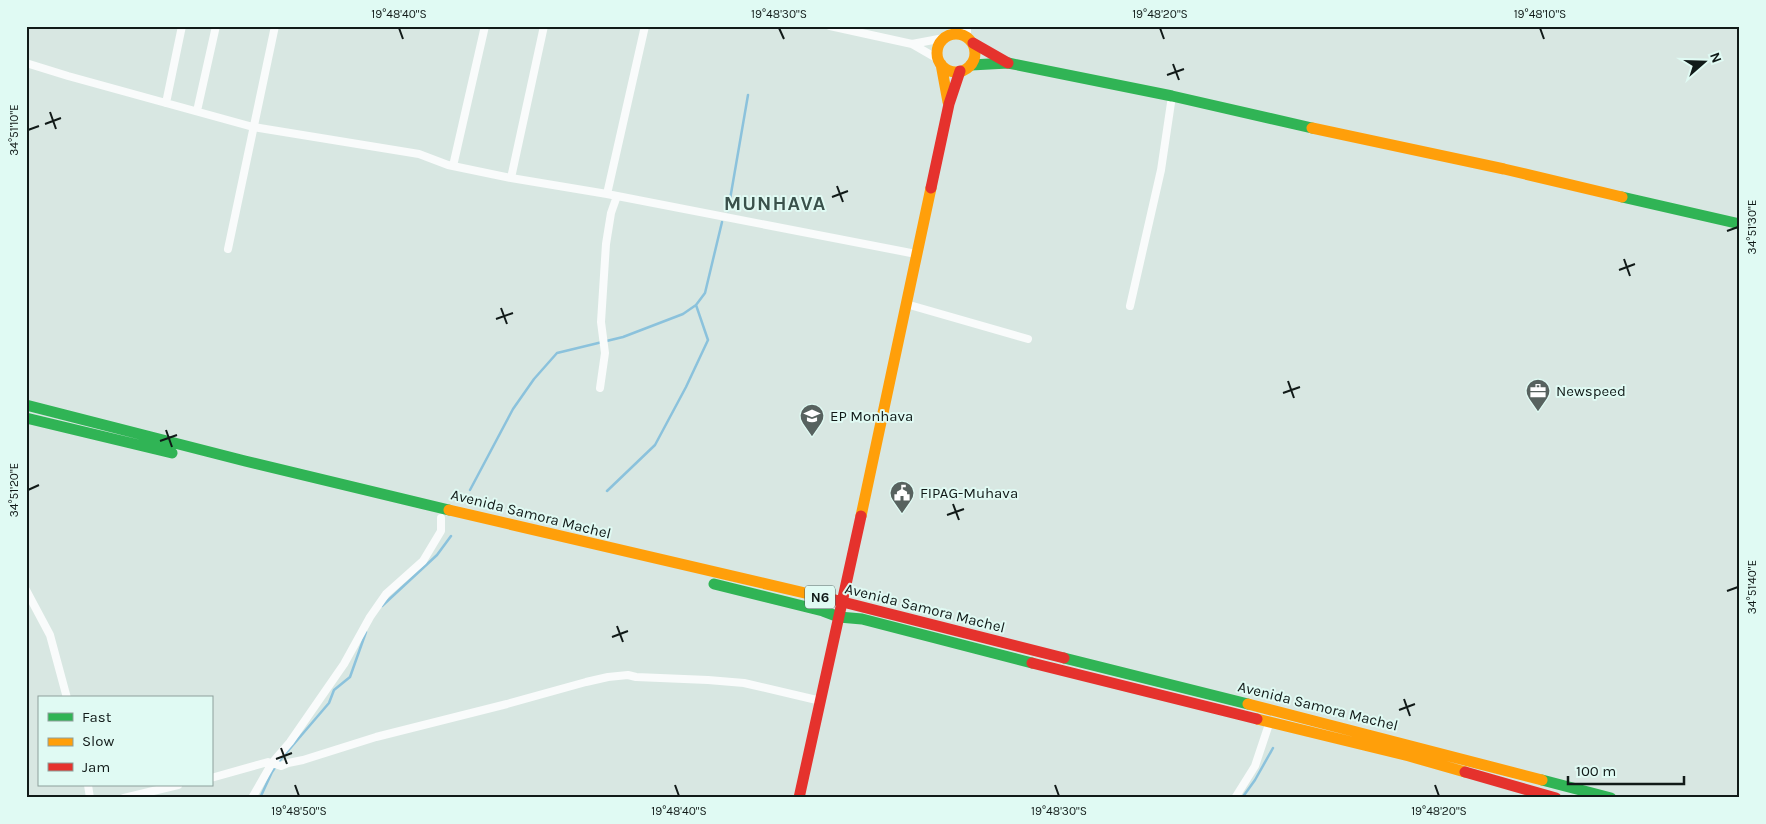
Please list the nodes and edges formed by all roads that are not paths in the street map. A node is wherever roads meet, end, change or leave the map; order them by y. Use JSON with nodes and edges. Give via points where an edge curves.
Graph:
{"nodes":[{"id":1,"x":182,"y":26,"type":"edge"},
{"id":2,"x":216,"y":26,"type":"edge"},
{"id":3,"x":275,"y":26,"type":"edge"},
{"id":4,"x":485,"y":26,"type":"edge"},
{"id":5,"x":544,"y":26,"type":"edge"},
{"id":6,"x":645,"y":26,"type":"edge"},
{"id":7,"x":830,"y":26,"type":"edge"},
{"id":8,"x":950,"y":33,"type":"edge"},
{"id":9,"x":969,"y":35,"type":"edge"},
{"id":10,"x":912,"y":44,"type":"junction"},
{"id":11,"x":940,"y":61,"type":"junction"},
{"id":12,"x":26,"y":62,"type":"edge"},
{"id":13,"x":1008,"y":63,"type":"junction"},
{"id":14,"x":966,"y":68,"type":"junction"},
{"id":15,"x":1172,"y":96,"type":"junction"},
{"id":16,"x":166,"y":102,"type":"junction"},
{"id":17,"x":949,"y":104,"type":"junction"},
{"id":18,"x":197,"y":111,"type":"junction"},
{"id":19,"x":253,"y":127,"type":"junction"},
{"id":20,"x":453,"y":166,"type":"junction"},
{"id":21,"x":510,"y":178,"type":"junction"},
{"id":22,"x":607,"y":194,"type":"junction"},
{"id":23,"x":616,"y":196,"type":"junction"},
{"id":24,"x":1740,"y":224,"type":"edge"},
{"id":25,"x":228,"y":249,"type":"dead end"},
{"id":26,"x":916,"y":254,"type":"junction"},
{"id":27,"x":906,"y":304,"type":"junction"},
{"id":28,"x":1130,"y":306,"type":"dead end"},
{"id":29,"x":1028,"y":339,"type":"dead end"},
{"id":30,"x":600,"y":388,"type":"dead end"},
{"id":31,"x":30,"y":406,"type":"edge"},
{"id":32,"x":27,"y":422,"type":"edge"},
{"id":33,"x":441,"y":518,"type":"junction"},
{"id":34,"x":26,"y":590,"type":"edge"},
{"id":35,"x":843,"y":602,"type":"junction"},
{"id":36,"x":839,"y":617,"type":"junction"},
{"id":37,"x":66,"y":696,"type":"edge"},
{"id":38,"x":821,"y":701,"type":"junction"},
{"id":39,"x":1270,"y":721,"type":"junction"},
{"id":40,"x":275,"y":764,"type":"junction"},
{"id":41,"x":212,"y":778,"type":"edge"},
{"id":42,"x":174,"y":786,"type":"edge"},
{"id":43,"x":124,"y":798,"type":"edge"},
{"id":44,"x":252,"y":798,"type":"edge"},
{"id":45,"x":799,"y":798,"type":"edge"},
{"id":46,"x":1235,"y":798,"type":"edge"},
{"id":47,"x":1556,"y":798,"type":"edge"},
{"id":48,"x":1611,"y":798,"type":"edge"}],
"edges":[{"from":1,"to":16,"type":"street"},
{"from":2,"to":18,"type":"street"},
{"from":3,"to":19,"type":"street"},
{"from":4,"to":20,"type":"street"},
{"from":5,"to":21,"type":"street"},
{"from":6,"to":22,"type":"street"},
{"from":7,"to":10,"type":"street"},
{"from":8,"to":9,"type":"main road"},
{"from":8,"to":10,"type":"street"},
{"from":8,"to":11,"type":"main road","via":[[938,47]]},
{"from":9,"to":13,"type":"main road"},
{"from":9,"to":14,"type":"main road","via":[[975,55]]},
{"from":10,"to":11,"type":"street"},
{"from":11,"to":14,"type":"main road","via":[[952,71]]},
{"from":11,"to":17,"type":"main road"},
{"from":12,"to":16,"type":"street"},
{"from":13,"to":14,"type":"main road"},
{"from":13,"to":15,"type":"main road"},
{"from":14,"to":17,"type":"main road"},
{"from":15,"to":24,"type":"main road"},
{"from":15,"to":28,"type":"street","via":[[1161,170]]},
{"from":16,"to":18,"type":"street"},
{"from":17,"to":26,"type":"main road"},
{"from":18,"to":19,"type":"street"},
{"from":19,"to":20,"type":"street","via":[[419,154]]},
{"from":19,"to":25,"type":"street"},
{"from":20,"to":21,"type":"street"},
{"from":21,"to":22,"type":"street"},
{"from":22,"to":23,"type":"street"},
{"from":23,"to":26,"type":"street"},
{"from":23,"to":30,"type":"street","via":[[606,244],[601,322],[605,362]]},
{"from":26,"to":27,"type":"main road"},
{"from":27,"to":29,"type":"street"},
{"from":27,"to":35,"type":"main road"},
{"from":31,"to":32,"type":"street"},
{"from":31,"to":35,"type":"main road","name":"Avenida Samora Machel","number":"N6","via":[[525,529]]},
{"from":32,"to":33,"type":"main road","name":"Avenida Samora Machel","number":"N6"},
{"from":33,"to":36,"type":"main road","name":"Avenida Samora Machel","number":"N6","via":[[749,592]]},
{"from":33,"to":40,"type":"street","via":[[441,531],[423,561],[386,594],[344,664]]},
{"from":34,"to":37,"type":"street","via":[[50,635]]},
{"from":35,"to":36,"type":"main road"},
{"from":35,"to":48,"type":"main road","name":"Avenida Samora Machel","number":"N6"},
{"from":36,"to":38,"type":"main road"},
{"from":36,"to":39,"type":"main road","name":"Avenida Samora Machel","number":"N6","via":[[862,619]]},
{"from":38,"to":40,"type":"street","via":[[744,683],[628,675],[608,677]]},
{"from":38,"to":45,"type":"main road"},
{"from":39,"to":46,"type":"street","via":[[1255,766]]},
{"from":39,"to":47,"type":"main road","name":"Avenida Samora Machel","number":"N6"},
{"from":40,"to":41,"type":"street","via":[[268,762]]},
{"from":40,"to":44,"type":"street"},
{"from":42,"to":43,"type":"street"}]}
